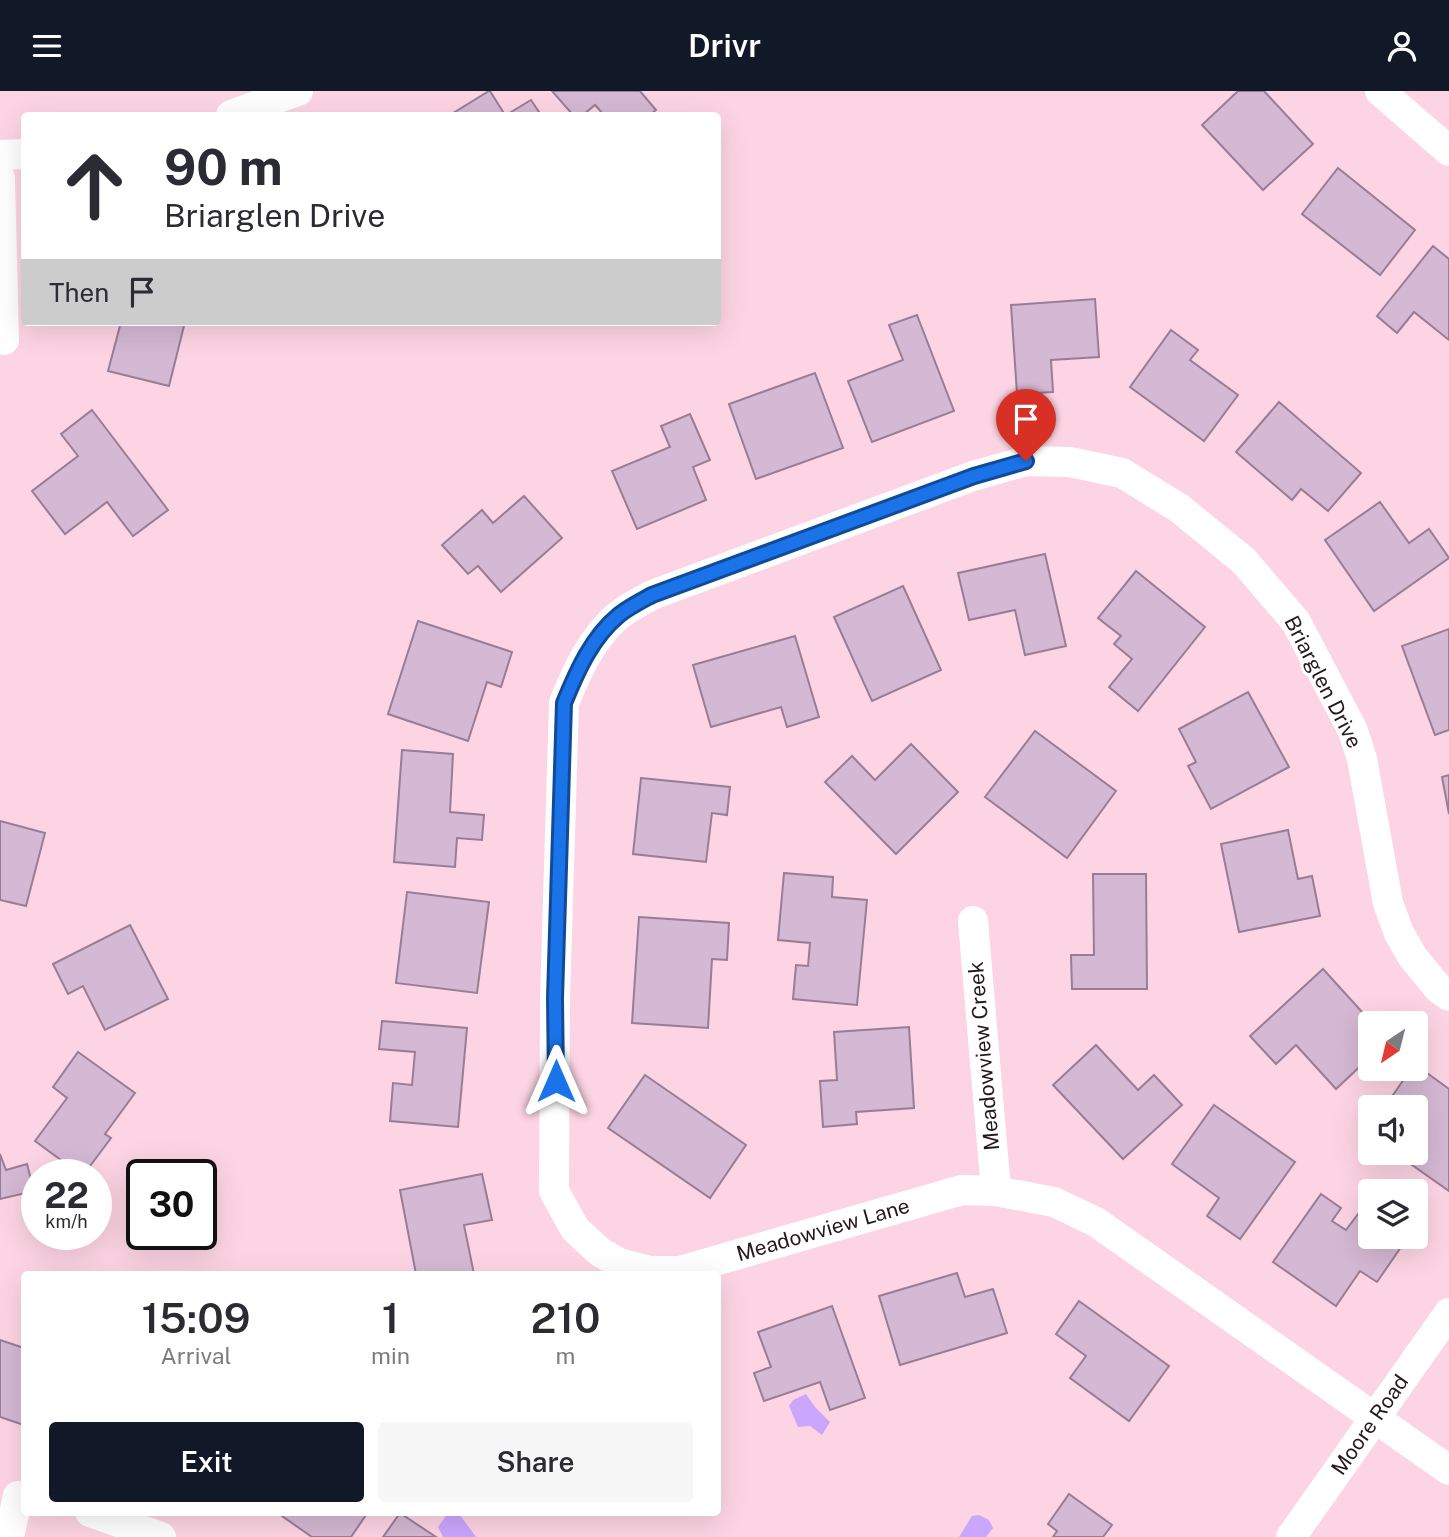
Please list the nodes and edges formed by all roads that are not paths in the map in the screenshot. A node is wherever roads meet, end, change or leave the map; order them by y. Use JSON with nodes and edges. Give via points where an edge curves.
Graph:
{"nodes":[{"id":1,"x":298,"y":91,"type":"edge"},
{"id":2,"x":1380,"y":91,"type":"edge"},
{"id":3,"x":239,"y":112,"type":"edge"},
{"id":4,"x":1449,"y":151,"type":"edge"},
{"id":5,"x":21,"y":154,"type":"edge"},
{"id":6,"x":0,"y":155,"type":"edge"},
{"id":7,"x":0,"y":179,"type":"edge"},
{"id":8,"x":4,"y":340,"type":"dead end"},
{"id":9,"x":564,"y":703,"type":"joint"},
{"id":10,"x":973,"y":921,"type":"dead end"},
{"id":11,"x":1449,"y":996,"type":"edge"},
{"id":12,"x":996,"y":1191,"type":"junction"},
{"id":13,"x":1449,"y":1313,"type":"edge"},
{"id":14,"x":1374,"y":1419,"type":"junction"},
{"id":15,"x":1449,"y":1470,"type":"edge"},
{"id":16,"x":14,"y":1495,"type":"edge"},
{"id":17,"x":102,"y":1516,"type":"edge"},
{"id":18,"x":9,"y":1537,"type":"edge"},
{"id":19,"x":162,"y":1537,"type":"edge"},
{"id":20,"x":1292,"y":1537,"type":"edge"}],
"edges":[{"from":1,"to":3,"type":"street"},
{"from":2,"to":4,"type":"street"},
{"from":5,"to":6,"type":"street"},
{"from":7,"to":8,"type":"street"},
{"from":9,"to":11,"type":"street","name":"Briarglen Drive","via":[[576,672],[599,635],[652,595],[1026,461],[1070,462],[1122,473],[1179,508],[1244,561],[1296,622],[1353,731],[1388,903],[1399,933],[1412,956]]},
{"from":9,"to":12,"type":"street","name":"Meadowview Lane","via":[[554,1191],[575,1229],[619,1263],[650,1271],[680,1271],[962,1190]]},
{"from":10,"to":12,"type":"street","name":"Meadowview Creek"},
{"from":12,"to":14,"type":"street","name":"Meadowview Lane","via":[[1054,1202],[1096,1222]]},
{"from":13,"to":14,"type":"street","name":"Moore Road"},
{"from":14,"to":15,"type":"street","name":"Meadowview Lane"},
{"from":14,"to":20,"type":"street","name":"Moore Road"},
{"from":16,"to":18,"type":"street"},
{"from":17,"to":19,"type":"street"}]}
